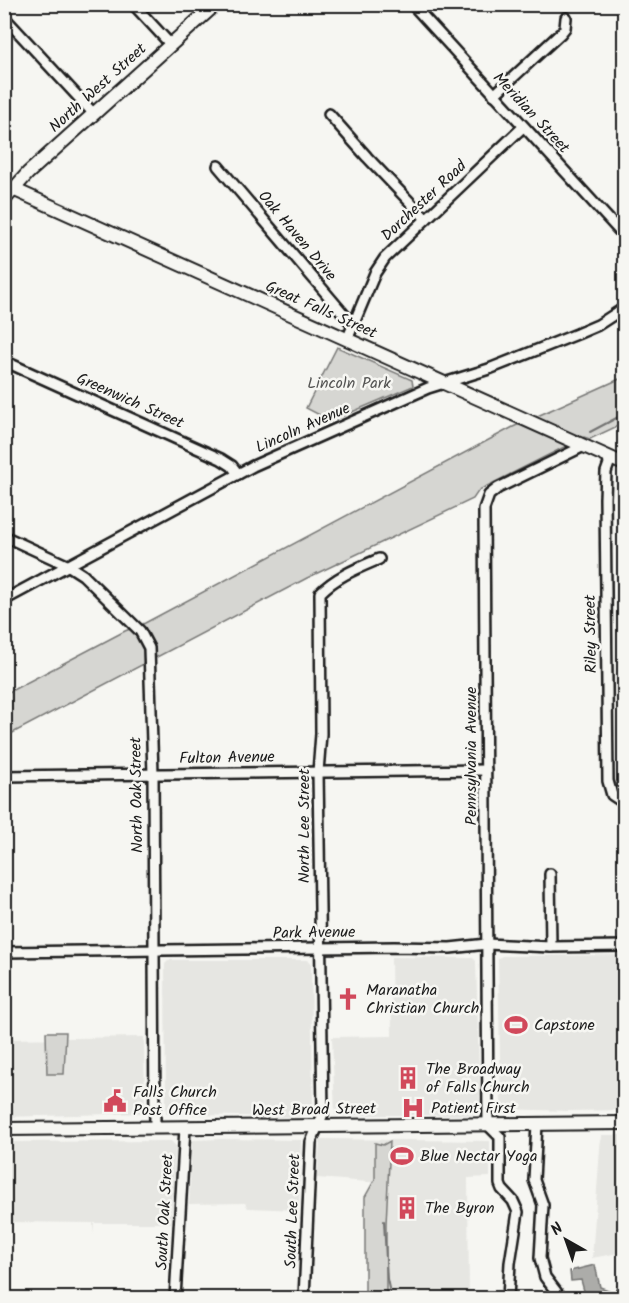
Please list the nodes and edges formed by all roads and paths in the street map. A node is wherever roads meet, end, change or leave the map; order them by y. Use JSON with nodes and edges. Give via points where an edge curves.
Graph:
{"nodes":[{"id":1,"x":133,"y":4,"type":"edge"},
{"id":2,"x":216,"y":4,"type":"edge"},
{"id":3,"x":414,"y":7,"type":"edge"},
{"id":4,"x":4,"y":17,"type":"edge"},
{"id":5,"x":566,"y":18,"type":"dead end"},
{"id":6,"x":171,"y":45,"type":"junction"},
{"id":7,"x":494,"y":95,"type":"junction"},
{"id":8,"x":94,"y":114,"type":"junction"},
{"id":9,"x":330,"y":114,"type":"dead end"},
{"id":10,"x":523,"y":127,"type":"junction"},
{"id":11,"x":218,"y":166,"type":"dead end"},
{"id":12,"x":8,"y":187,"type":"edge"},
{"id":13,"x":4,"y":200,"type":"edge"},
{"id":14,"x":426,"y":219,"type":"junction"},
{"id":15,"x":624,"y":236,"type":"edge"},
{"id":16,"x":624,"y":308,"type":"edge"},
{"id":17,"x":353,"y":325,"type":"junction"},
{"id":18,"x":347,"y":340,"type":"junction"},
{"id":19,"x":4,"y":361,"type":"edge"},
{"id":20,"x":443,"y":382,"type":"junction"},
{"id":21,"x":584,"y":446,"type":"junction"},
{"id":22,"x":611,"y":458,"type":"junction"},
{"id":23,"x":624,"y":464,"type":"edge"},
{"id":24,"x":238,"y":474,"type":"junction"},
{"id":25,"x":4,"y":536,"type":"edge"},
{"id":26,"x":379,"y":559,"type":"dead end"},
{"id":27,"x":69,"y":566,"type":"junction"},
{"id":28,"x":4,"y":600,"type":"edge"},
{"id":29,"x":486,"y":770,"type":"junction"},
{"id":30,"x":318,"y":772,"type":"junction"},
{"id":31,"x":153,"y":774,"type":"junction"},
{"id":32,"x":4,"y":776,"type":"edge"},
{"id":33,"x":624,"y":803,"type":"edge"},
{"id":34,"x":550,"y":874,"type":"dead end"},
{"id":35,"x":487,"y":944,"type":"junction"},
{"id":36,"x":624,"y":946,"type":"edge"},
{"id":37,"x":320,"y":947,"type":"junction"},
{"id":38,"x":551,"y":947,"type":"junction"},
{"id":39,"x":154,"y":950,"type":"junction"},
{"id":40,"x":4,"y":952,"type":"edge"},
{"id":41,"x":624,"y":1123,"type":"edge"},
{"id":42,"x":537,"y":1124,"type":"junction"},
{"id":43,"x":488,"y":1125,"type":"junction"},
{"id":44,"x":317,"y":1127,"type":"junction"},
{"id":45,"x":155,"y":1128,"type":"junction"},
{"id":46,"x":185,"y":1128,"type":"junction"},
{"id":47,"x":4,"y":1129,"type":"edge"},
{"id":48,"x":175,"y":1299,"type":"edge"},
{"id":49,"x":304,"y":1299,"type":"edge"},
{"id":50,"x":508,"y":1299,"type":"edge"},
{"id":51,"x":561,"y":1299,"type":"edge"}],
"edges":[{"from":1,"to":6,"type":"street"},
{"from":2,"to":6,"type":"main road","name":"North West Street"},
{"from":3,"to":7,"type":"street","name":"Meridian Street"},
{"from":4,"to":8,"type":"street"},
{"from":5,"to":7,"type":"street","via":[[561,33]]},
{"from":6,"to":8,"type":"main road","name":"North West Street"},
{"from":7,"to":10,"type":"street","name":"Meridian Street"},
{"from":8,"to":12,"type":"main road","name":"North West Street"},
{"from":9,"to":14,"type":"street"},
{"from":10,"to":14,"type":"street","name":"Dorchester Road"},
{"from":10,"to":15,"type":"street","name":"Meridian Street"},
{"from":11,"to":17,"type":"street","name":"Oak Haven Drive"},
{"from":12,"to":13,"type":"main road","name":"North West Street"},
{"from":12,"to":18,"type":"main road","name":"Great Falls Street"},
{"from":14,"to":17,"type":"street","name":"Dorchester Road","via":[[375,273]]},
{"from":16,"to":20,"type":"street","name":"Lincoln Avenue","via":[[577,334],[489,369]]},
{"from":17,"to":18,"type":"street","name":"Dorchester Road"},
{"from":18,"to":20,"type":"main road","name":"Great Falls Street"},
{"from":19,"to":24,"type":"street","name":"Greenwich Street","via":[[221,459]]},
{"from":20,"to":21,"type":"main road","name":"Great Falls Street"},
{"from":20,"to":24,"type":"street","name":"Lincoln Avenue"},
{"from":21,"to":22,"type":"main road","name":"Great Falls Street"},
{"from":21,"to":29,"type":"street","name":"Pennsylvania Avenue","via":[[498,488],[485,502]]},
{"from":22,"to":23,"type":"main road","name":"Great Falls Street"},
{"from":22,"to":33,"type":"street","name":"Riley Street","via":[[605,498],[608,781],[612,795]]},
{"from":24,"to":27,"type":"street","name":"Lincoln Avenue"},
{"from":25,"to":27,"type":"street","name":"North Oak Street"},
{"from":26,"to":30,"type":"street","name":"North Lee Street","via":[[351,571],[320,593]]},
{"from":27,"to":28,"type":"street","name":"Lincoln Avenue"},
{"from":27,"to":31,"type":"street","name":"North Oak Street","via":[[114,604],[148,645]]},
{"from":29,"to":30,"type":"street","name":"Fulton Avenue"},
{"from":29,"to":35,"type":"street","name":"Pennsylvania Avenue"},
{"from":30,"to":31,"type":"street","name":"Fulton Avenue"},
{"from":30,"to":37,"type":"street","name":"North Lee Street"},
{"from":31,"to":32,"type":"street","name":"Fulton Avenue"},
{"from":31,"to":39,"type":"street","name":"North Oak Street"},
{"from":34,"to":38,"type":"street"},
{"from":35,"to":37,"type":"street","name":"Park Avenue","via":[[450,948]]},
{"from":35,"to":38,"type":"street","name":"Park Avenue"},
{"from":35,"to":43,"type":"street","name":"Pennsylvania Avenue"},
{"from":36,"to":38,"type":"street","name":"Park Avenue"},
{"from":37,"to":39,"type":"street","name":"Park Avenue"},
{"from":37,"to":44,"type":"street","name":"North Lee Street","via":[[323,1114]]},
{"from":39,"to":40,"type":"street","name":"Park Avenue"},
{"from":39,"to":45,"type":"street","name":"North Oak Street"},
{"from":41,"to":42,"type":"main road","name":"West Broad Street"},
{"from":42,"to":43,"type":"main road","name":"West Broad Street"},
{"from":42,"to":51,"type":"street","via":[[534,1180],[543,1205],[540,1258],[545,1277]]},
{"from":43,"to":44,"type":"main road","name":"West Broad Street"},
{"from":43,"to":50,"type":"street","via":[[500,1137],[500,1184],[518,1212]]},
{"from":44,"to":46,"type":"main road","name":"West Broad Street"},
{"from":44,"to":49,"type":"street","name":"South Lee Street","via":[[311,1142]]},
{"from":45,"to":46,"type":"main road","name":"West Broad Street"},
{"from":45,"to":47,"type":"main road","name":"West Broad Street"},
{"from":46,"to":48,"type":"street","name":"South Oak Street"}]}
